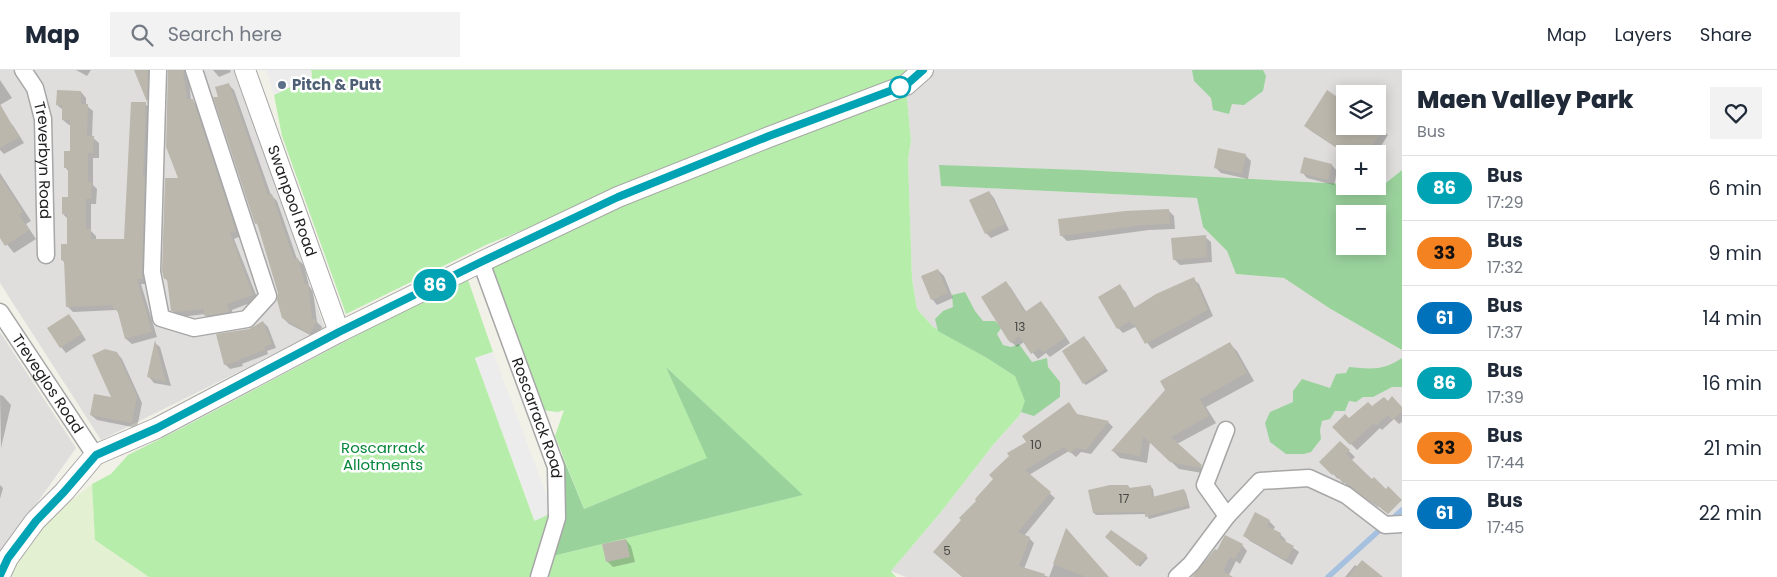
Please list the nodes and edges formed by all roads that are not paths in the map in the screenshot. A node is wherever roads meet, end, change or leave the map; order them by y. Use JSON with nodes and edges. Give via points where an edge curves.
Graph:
{"nodes":[{"id":1,"x":23,"y":70,"type":"edge"},
{"id":2,"x":158,"y":70,"type":"edge"},
{"id":3,"x":194,"y":70,"type":"edge"},
{"id":4,"x":245,"y":70,"type":"edge"},
{"id":5,"x":923,"y":70,"type":"edge"},
{"id":6,"x":46,"y":255,"type":"dead end"},
{"id":7,"x":481,"y":262,"type":"junction"},
{"id":8,"x":0,"y":312,"type":"edge"},
{"id":9,"x":339,"y":332,"type":"junction"},
{"id":10,"x":1226,"y":430,"type":"dead end"},
{"id":11,"x":96,"y":455,"type":"junction"},
{"id":12,"x":1227,"y":516,"type":"junction"},
{"id":13,"x":1402,"y":524,"type":"edge"},
{"id":14,"x":0,"y":575,"type":"edge"},
{"id":15,"x":539,"y":577,"type":"edge"},
{"id":16,"x":1177,"y":577,"type":"edge"}],
"edges":[{"from":1,"to":6,"type":"street","name":"Treverbyn Road","via":[[35,88],[43,119]]},
{"from":2,"to":3,"type":"street","via":[[152,272],[161,318],[194,328],[246,319],[268,296]]},
{"from":4,"to":9,"type":"street","name":"Swanpool Road"},
{"from":5,"to":7,"type":"street","via":[[906,85],[618,197]]},
{"from":7,"to":9,"type":"street"},
{"from":7,"to":15,"type":"street","name":"Roscarrack Road","via":[[556,467],[558,518]]},
{"from":8,"to":11,"type":"street","name":"Treveglos Road"},
{"from":9,"to":11,"type":"street","via":[[157,428]]},
{"from":10,"to":12,"type":"street","via":[[1205,485]]},
{"from":11,"to":14,"type":"street","via":[[36,521],[8,558]]},
{"from":12,"to":13,"type":"street","via":[[1260,481],[1309,478],[1346,495],[1384,525]]},
{"from":12,"to":16,"type":"street"}]}
